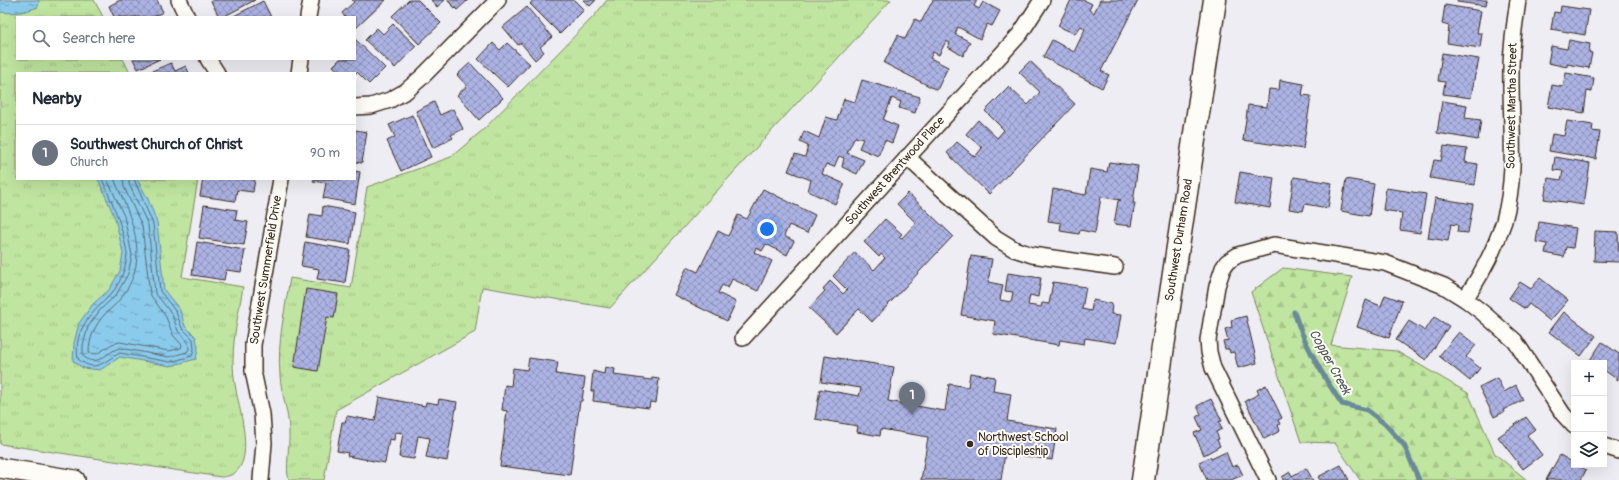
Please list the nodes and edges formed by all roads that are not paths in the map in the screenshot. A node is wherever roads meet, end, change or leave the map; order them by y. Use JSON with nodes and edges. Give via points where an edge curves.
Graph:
{"nodes":[{"id":1,"x":179,"y":0,"type":"edge"},
{"id":2,"x":311,"y":0,"type":"edge"},
{"id":3,"x":498,"y":0,"type":"edge"},
{"id":4,"x":1042,"y":0,"type":"edge"},
{"id":5,"x":1215,"y":0,"type":"edge"},
{"id":6,"x":1518,"y":0,"type":"edge"},
{"id":7,"x":187,"y":16,"type":"edge"},
{"id":8,"x":308,"y":16,"type":"edge"},
{"id":9,"x":209,"y":60,"type":"edge"},
{"id":10,"x":301,"y":60,"type":"edge"},
{"id":11,"x":216,"y":72,"type":"edge"},
{"id":12,"x":299,"y":72,"type":"edge"},
{"id":13,"x":356,"y":107,"type":"edge"},
{"id":14,"x":907,"y":157,"type":"junction"},
{"id":15,"x":281,"y":180,"type":"edge"},
{"id":16,"x":1116,"y":267,"type":"dead end"},
{"id":17,"x":1465,"y":299,"type":"junction"},
{"id":18,"x":743,"y":338,"type":"dead end"},
{"id":19,"x":1571,"y":423,"type":"edge"},
{"id":20,"x":1607,"y":447,"type":"edge"},
{"id":21,"x":1619,"y":451,"type":"edge"},
{"id":22,"x":0,"y":468,"type":"edge"},
{"id":23,"x":75,"y":480,"type":"edge"},
{"id":24,"x":261,"y":480,"type":"edge"},
{"id":25,"x":1143,"y":480,"type":"edge"},
{"id":26,"x":1268,"y":480,"type":"edge"}],
"edges":[{"from":1,"to":7,"type":"street"},
{"from":2,"to":8,"type":"street"},
{"from":3,"to":13,"type":"street","via":[[406,91],[390,100],[371,106]]},
{"from":4,"to":14,"type":"street","name":"Southwest Brentwood Place","via":[[1020,34]]},
{"from":5,"to":25,"type":"main road","name":"Southwest Durham Road"},
{"from":6,"to":17,"type":"street","name":"Southwest Martha Street","via":[[1510,69],[1513,158],[1504,219],[1495,247]]},
{"from":9,"to":11,"type":"street"},
{"from":10,"to":12,"type":"street"},
{"from":14,"to":16,"type":"street","via":[[996,238],[1014,249],[1032,255]]},
{"from":14,"to":18,"type":"street","name":"Southwest Brentwood Place"},
{"from":15,"to":24,"type":"street","name":"Southwest Summerfield Drive","via":[[252,345],[253,371],[262,414],[264,443]]},
{"from":17,"to":19,"type":"street","via":[[1515,341]]},
{"from":17,"to":26,"type":"street","via":[[1444,286],[1385,264],[1274,245],[1238,255],[1225,264],[1218,279],[1209,352],[1213,368]]},
{"from":20,"to":21,"type":"street"},
{"from":22,"to":23,"type":"street"}]}
